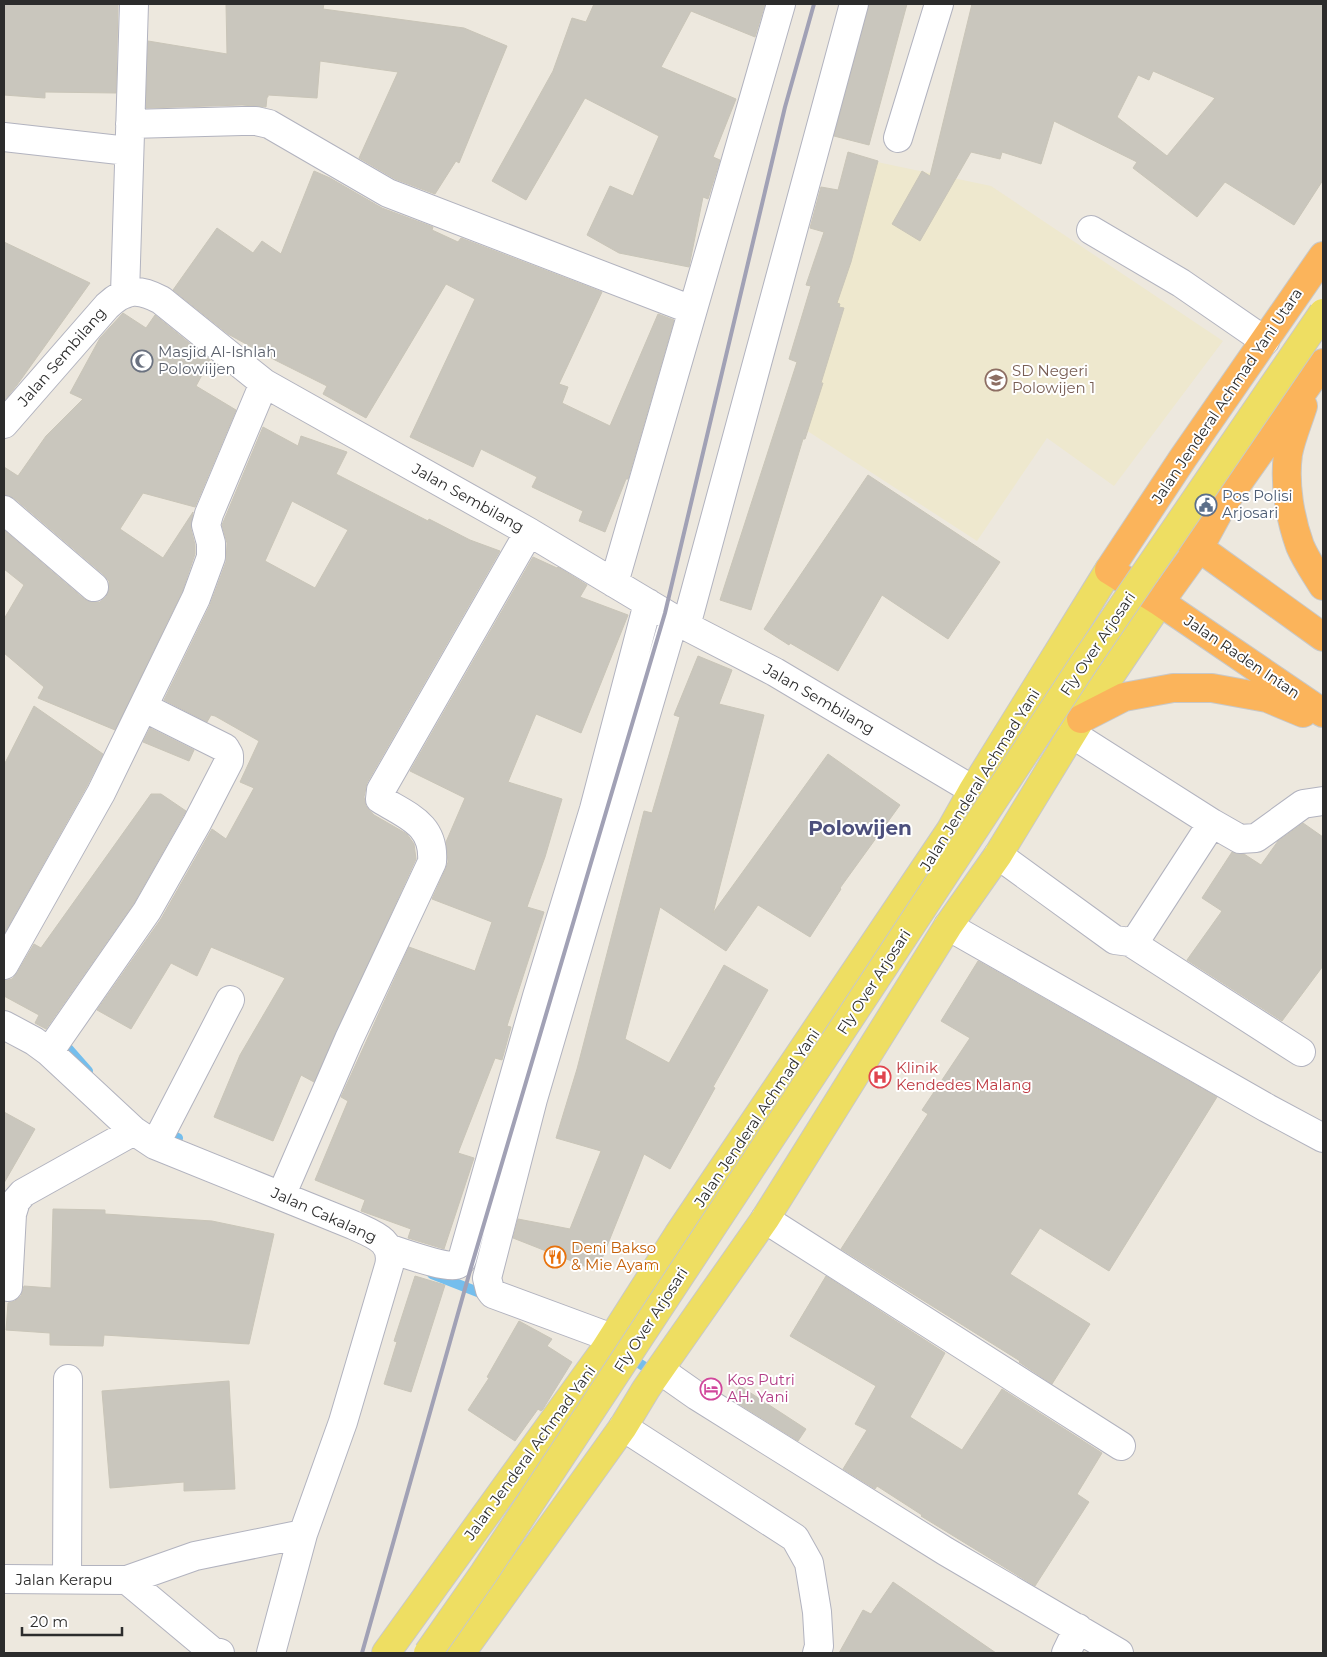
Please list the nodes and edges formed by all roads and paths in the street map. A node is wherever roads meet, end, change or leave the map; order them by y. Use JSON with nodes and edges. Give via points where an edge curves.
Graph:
{"nodes":[{"id":1,"x":780,"y":4,"type":"edge"},
{"id":2,"x":854,"y":4,"type":"edge"},
{"id":3,"x":939,"y":4,"type":"edge"},
{"id":4,"x":134,"y":7,"type":"edge"},
{"id":5,"x":130,"y":124,"type":"junction"},
{"id":6,"x":4,"y":137,"type":"edge"},
{"id":7,"x":898,"y":138,"type":"dead end"},
{"id":8,"x":128,"y":151,"type":"junction"},
{"id":9,"x":1091,"y":230,"type":"dead end"},
{"id":10,"x":1323,"y":256,"type":"edge"},
{"id":11,"x":124,"y":294,"type":"junction"},
{"id":12,"x":692,"y":310,"type":"junction"},
{"id":13,"x":1323,"y":312,"type":"edge"},
{"id":14,"x":1265,"y":341,"type":"junction"},
{"id":15,"x":1318,"y":371,"type":"edge"},
{"id":16,"x":264,"y":383,"type":"junction"},
{"id":17,"x":4,"y":424,"type":"edge"},
{"id":18,"x":4,"y":510,"type":"edge"},
{"id":19,"x":1149,"y":512,"type":"junction"},
{"id":20,"x":528,"y":532,"type":"junction"},
{"id":21,"x":1199,"y":548,"type":"junction"},
{"id":22,"x":1109,"y":570,"type":"junction"},
{"id":23,"x":614,"y":583,"type":"junction"},
{"id":24,"x":1323,"y":586,"type":"edge"},
{"id":25,"x":94,"y":587,"type":"dead end"},
{"id":26,"x":1160,"y":602,"type":"junction"},
{"id":27,"x":648,"y":603,"type":"junction"},
{"id":28,"x":680,"y":623,"type":"junction"},
{"id":29,"x":1323,"y":637,"type":"edge"},
{"id":30,"x":143,"y":707,"type":"junction"},
{"id":31,"x":1323,"y":712,"type":"edge"},
{"id":32,"x":1323,"y":722,"type":"edge"},
{"id":33,"x":1076,"y":727,"type":"junction"},
{"id":34,"x":974,"y":790,"type":"junction"},
{"id":35,"x":1323,"y":801,"type":"edge"},
{"id":36,"x":1212,"y":824,"type":"junction"},
{"id":37,"x":998,"y":855,"type":"junction"},
{"id":38,"x":948,"y":926,"type":"junction"},
{"id":39,"x":1130,"y":942,"type":"junction"},
{"id":40,"x":4,"y":965,"type":"edge"},
{"id":41,"x":230,"y":1000,"type":"dead end"},
{"id":42,"x":4,"y":1024,"type":"edge"},
{"id":43,"x":57,"y":1041,"type":"junction"},
{"id":44,"x":1301,"y":1052,"type":"dead end"},
{"id":45,"x":154,"y":1135,"type":"junction"},
{"id":46,"x":1323,"y":1138,"type":"edge"},
{"id":47,"x":285,"y":1188,"type":"junction"},
{"id":48,"x":765,"y":1219,"type":"junction"},
{"id":49,"x":390,"y":1250,"type":"junction"},
{"id":50,"x":8,"y":1287,"type":"dead end"},
{"id":51,"x":610,"y":1341,"type":"junction"},
{"id":52,"x":654,"y":1378,"type":"junction"},
{"id":53,"x":68,"y":1379,"type":"dead end"},
{"id":54,"x":571,"y":1396,"type":"junction"},
{"id":55,"x":623,"y":1427,"type":"junction"},
{"id":56,"x":1121,"y":1446,"type":"dead end"},
{"id":57,"x":303,"y":1534,"type":"junction"},
{"id":58,"x":4,"y":1579,"type":"edge"},
{"id":59,"x":67,"y":1579,"type":"junction"},
{"id":60,"x":127,"y":1580,"type":"junction"},
{"id":61,"x":1072,"y":1639,"type":"edge"},
{"id":62,"x":220,"y":1653,"type":"edge"},
{"id":63,"x":272,"y":1653,"type":"edge"},
{"id":64,"x":386,"y":1653,"type":"edge"},
{"id":65,"x":428,"y":1653,"type":"edge"},
{"id":66,"x":461,"y":1653,"type":"edge"},
{"id":67,"x":818,"y":1653,"type":"edge"},
{"id":68,"x":1120,"y":1653,"type":"edge"}],
"edges":[{"from":1,"to":12,"type":"street"},
{"from":2,"to":28,"type":"street"},
{"from":3,"to":7,"type":"street"},
{"from":4,"to":5,"type":"street"},
{"from":5,"to":8,"type":"street"},
{"from":5,"to":12,"type":"street","via":[[242,121],[269,124],[388,193]]},
{"from":6,"to":8,"type":"street"},
{"from":8,"to":11,"type":"street"},
{"from":9,"to":14,"type":"street","via":[[1181,283]]},
{"from":10,"to":14,"type":"highway","name":"Jalan Jenderal Achmad Yani Utara"},
{"from":11,"to":16,"type":"street","name":"Jalan Sembilang","via":[[142,291],[161,300]]},
{"from":11,"to":17,"type":"street","name":"Jalan Sembilang","via":[[107,306]]},
{"from":12,"to":23,"type":"street"},
{"from":13,"to":65,"type":"main road","name":"Fly Over Arjosari","bridge":true,"via":[[1090,654]]},
{"from":14,"to":19,"type":"highway","name":"Jalan Jenderal Achmad Yani Utara"},
{"from":15,"to":21,"type":"highway","via":[[1223,504]]},
{"from":15,"to":24,"type":"highway","via":[[1292,438],[1286,471],[1300,546]]},
{"from":16,"to":20,"type":"street","name":"Jalan Sembilang"},
{"from":16,"to":30,"type":"street","via":[[209,514],[206,525],[211,557],[205,574]]},
{"from":18,"to":25,"type":"street"},
{"from":19,"to":21,"type":"highway"},
{"from":19,"to":22,"type":"highway","name":"Jalan Jenderal Achmad Yani Utara"},
{"from":20,"to":23,"type":"street","name":"Jalan Sembilang"},
{"from":20,"to":47,"type":"street","via":[[381,790],[380,798],[422,825],[431,842],[432,862]]},
{"from":21,"to":26,"type":"highway"},
{"from":21,"to":29,"type":"highway"},
{"from":22,"to":26,"type":"highway","name":"Jalan Raden Intan"},
{"from":22,"to":34,"type":"main road","name":"Jalan Jenderal Achmad Yani"},
{"from":23,"to":27,"type":"street","name":"Jalan Sembilang"},
{"from":26,"to":31,"type":"highway","name":"Jalan Raden Intan"},
{"from":26,"to":33,"type":"main road"},
{"from":27,"to":28,"type":"street","name":"Jalan Sembilang"},
{"from":27,"to":49,"type":"street","via":[[594,809],[537,996],[464,1256],[457,1265],[443,1265]]},
{"from":28,"to":34,"type":"street","name":"Jalan Sembilang","via":[[775,672]]},
{"from":28,"to":51,"type":"street","via":[[535,1090],[487,1278],[493,1294]]},
{"from":30,"to":40,"type":"street","via":[[101,793]]},
{"from":30,"to":43,"type":"street","via":[[225,748],[229,761],[146,911]]},
{"from":32,"to":33,"type":"highway","via":[[1267,698],[1212,688],[1173,688],[1124,697]]},
{"from":33,"to":36,"type":"street"},
{"from":33,"to":37,"type":"main road"},
{"from":34,"to":51,"type":"main road","name":"Jalan Jenderal Achmad Yani","via":[[950,831]]},
{"from":35,"to":36,"type":"street","via":[[1303,804],[1256,838],[1240,839]]},
{"from":36,"to":39,"type":"street","via":[[1138,937]]},
{"from":37,"to":38,"type":"main road"},
{"from":37,"to":39,"type":"street","via":[[1115,940]]},
{"from":38,"to":46,"type":"street"},
{"from":38,"to":48,"type":"main road"},
{"from":39,"to":44,"type":"street"},
{"from":41,"to":45,"type":"street"},
{"from":42,"to":43,"type":"street","name":"Jalan Cakalang","via":[[34,1041]]},
{"from":43,"to":45,"type":"street","name":"Jalan Cakalang"},
{"from":45,"to":47,"type":"street","name":"Jalan Cakalang"},
{"from":45,"to":50,"type":"street","via":[[23,1194],[16,1201],[12,1214]]},
{"from":47,"to":49,"type":"street","name":"Jalan Cakalang","via":[[372,1234]]},
{"from":48,"to":52,"type":"main road"},
{"from":48,"to":56,"type":"street"},
{"from":49,"to":57,"type":"street","name":"Jalan Cakalang","via":[[392,1257],[343,1422]]},
{"from":51,"to":52,"type":"main road"},
{"from":51,"to":54,"type":"main road","name":"Jalan Jenderal Achmad Yani"},
{"from":52,"to":55,"type":"main road"},
{"from":52,"to":61,"type":"street","via":[[697,1396],[945,1551]]},
{"from":53,"to":59,"type":"street"},
{"from":54,"to":55,"type":"main road"},
{"from":54,"to":64,"type":"main road","name":"Jalan Jenderal Achmad Yani"},
{"from":55,"to":66,"type":"main road"},
{"from":55,"to":67,"type":"street","via":[[796,1538],[809,1563],[817,1612]]},
{"from":57,"to":60,"type":"street","via":[[195,1556]]},
{"from":57,"to":63,"type":"street","name":"Jalan Cakalang"},
{"from":58,"to":59,"type":"street","name":"Jalan Kerapu"},
{"from":59,"to":60,"type":"street","name":"Jalan Kerapu"},
{"from":60,"to":62,"type":"street","name":"Jalan Kerapu","via":[[212,1651]]},
{"from":61,"to":68,"type":"street"}]}
